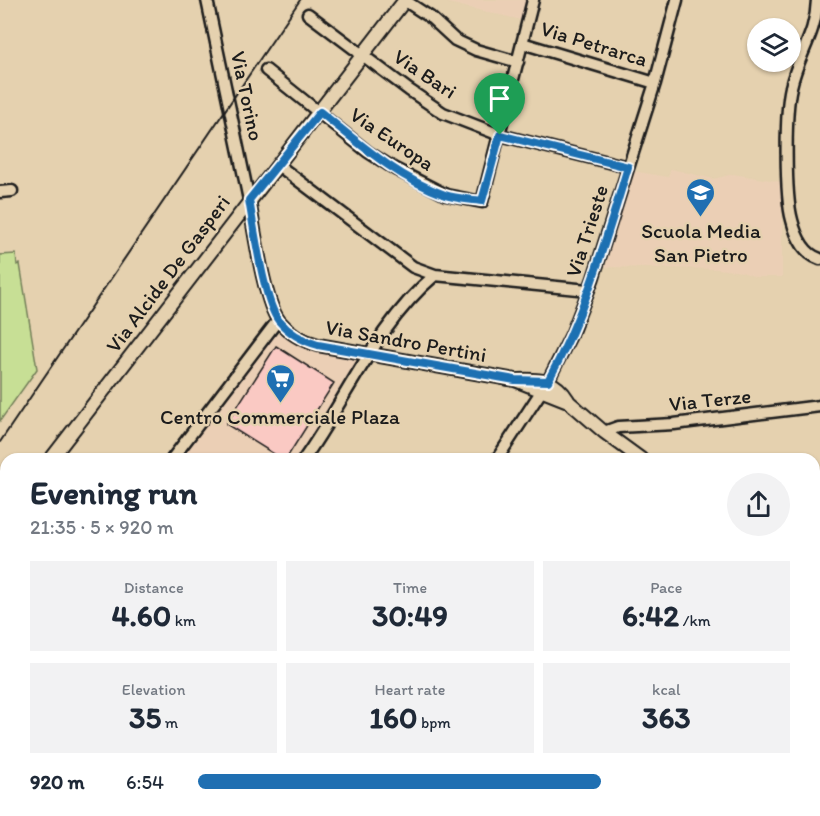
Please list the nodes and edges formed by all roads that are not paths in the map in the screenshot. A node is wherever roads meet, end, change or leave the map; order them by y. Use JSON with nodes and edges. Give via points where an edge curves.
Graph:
{"nodes":[{"id":1,"x":207,"y":0,"type":"edge"},
{"id":2,"x":405,"y":0,"type":"edge"},
{"id":3,"x":533,"y":0,"type":"edge"},
{"id":4,"x":677,"y":0,"type":"edge"},
{"id":5,"x":817,"y":0,"type":"edge"},
{"id":6,"x":308,"y":14,"type":"dead end"},
{"id":7,"x":522,"y":43,"type":"junction"},
{"id":8,"x":364,"y":55,"type":"junction"},
{"id":9,"x":518,"y":62,"type":"junction"},
{"id":10,"x":266,"y":70,"type":"dead end"},
{"id":11,"x":655,"y":83,"type":"junction"},
{"id":12,"x":320,"y":112,"type":"junction"},
{"id":13,"x":500,"y":135,"type":"junction"},
{"id":14,"x":278,"y":165,"type":"junction"},
{"id":15,"x":628,"y":167,"type":"junction"},
{"id":16,"x":12,"y":191,"type":"dead end"},
{"id":17,"x":0,"y":192,"type":"edge"},
{"id":18,"x":249,"y":200,"type":"junction"},
{"id":19,"x":820,"y":260,"type":"edge"},
{"id":20,"x":413,"y":267,"type":"junction"},
{"id":21,"x":435,"y":275,"type":"junction"},
{"id":22,"x":417,"y":290,"type":"junction"},
{"id":23,"x":588,"y":290,"type":"junction"},
{"id":24,"x":278,"y":320,"type":"junction"},
{"id":25,"x":368,"y":354,"type":"junction"},
{"id":26,"x":545,"y":386,"type":"junction"},
{"id":27,"x":820,"y":406,"type":"edge"},
{"id":28,"x":604,"y":432,"type":"junction"},
{"id":29,"x":56,"y":453,"type":"edge"},
{"id":30,"x":177,"y":453,"type":"edge"},
{"id":31,"x":310,"y":453,"type":"edge"},
{"id":32,"x":500,"y":453,"type":"edge"},
{"id":33,"x":633,"y":453,"type":"edge"}],
"edges":[{"from":1,"to":18,"type":"street","name":"Via Torino"},
{"from":2,"to":8,"type":"main road","name":"Via Alcide De Gasperi"},
{"from":2,"to":9,"type":"street","via":[[455,40]]},
{"from":3,"to":7,"type":"street"},
{"from":4,"to":11,"type":"street","name":"Via Trieste"},
{"from":5,"to":19,"type":"street","via":[[813,32],[790,89],[788,156],[791,218],[805,249]]},
{"from":6,"to":8,"type":"street","name":"Via Bari"},
{"from":7,"to":9,"type":"street"},
{"from":7,"to":11,"type":"street","name":"Via Petrarca"},
{"from":8,"to":12,"type":"main road","name":"Via Alcide De Gasperi"},
{"from":8,"to":13,"type":"street","name":"Via Bari","via":[[443,112]]},
{"from":9,"to":13,"type":"street"},
{"from":10,"to":12,"type":"street"},
{"from":11,"to":15,"type":"street","name":"Via Trieste"},
{"from":12,"to":13,"type":"street","name":"Via Europa","via":[[368,152],[421,184],[446,195],[482,201]]},
{"from":12,"to":14,"type":"main road","name":"Via Alcide De Gasperi"},
{"from":13,"to":15,"type":"street","name":"Via Bari"},
{"from":14,"to":18,"type":"main road","name":"Via Alcide De Gasperi"},
{"from":14,"to":20,"type":"street"},
{"from":15,"to":23,"type":"street","name":"Via Trieste"},
{"from":16,"to":17,"type":"street"},
{"from":18,"to":24,"type":"main road","via":[[269,303]]},
{"from":18,"to":29,"type":"main road","name":"Via Alcide De Gasperi"},
{"from":20,"to":21,"type":"street"},
{"from":20,"to":22,"type":"street"},
{"from":21,"to":22,"type":"street"},
{"from":21,"to":23,"type":"street"},
{"from":22,"to":25,"type":"street"},
{"from":23,"to":26,"type":"street","name":"Via Trieste"},
{"from":24,"to":25,"type":"main road","name":"Via Sandro Pertini","via":[[312,343]]},
{"from":24,"to":30,"type":"street"},
{"from":25,"to":26,"type":"main road","name":"Via Sandro Pertini"},
{"from":25,"to":31,"type":"street"},
{"from":26,"to":28,"type":"main road"},
{"from":26,"to":32,"type":"street","name":"Via Trieste"},
{"from":27,"to":28,"type":"street","name":"Via Terze","via":[[618,427]]},
{"from":28,"to":33,"type":"main road"}]}
